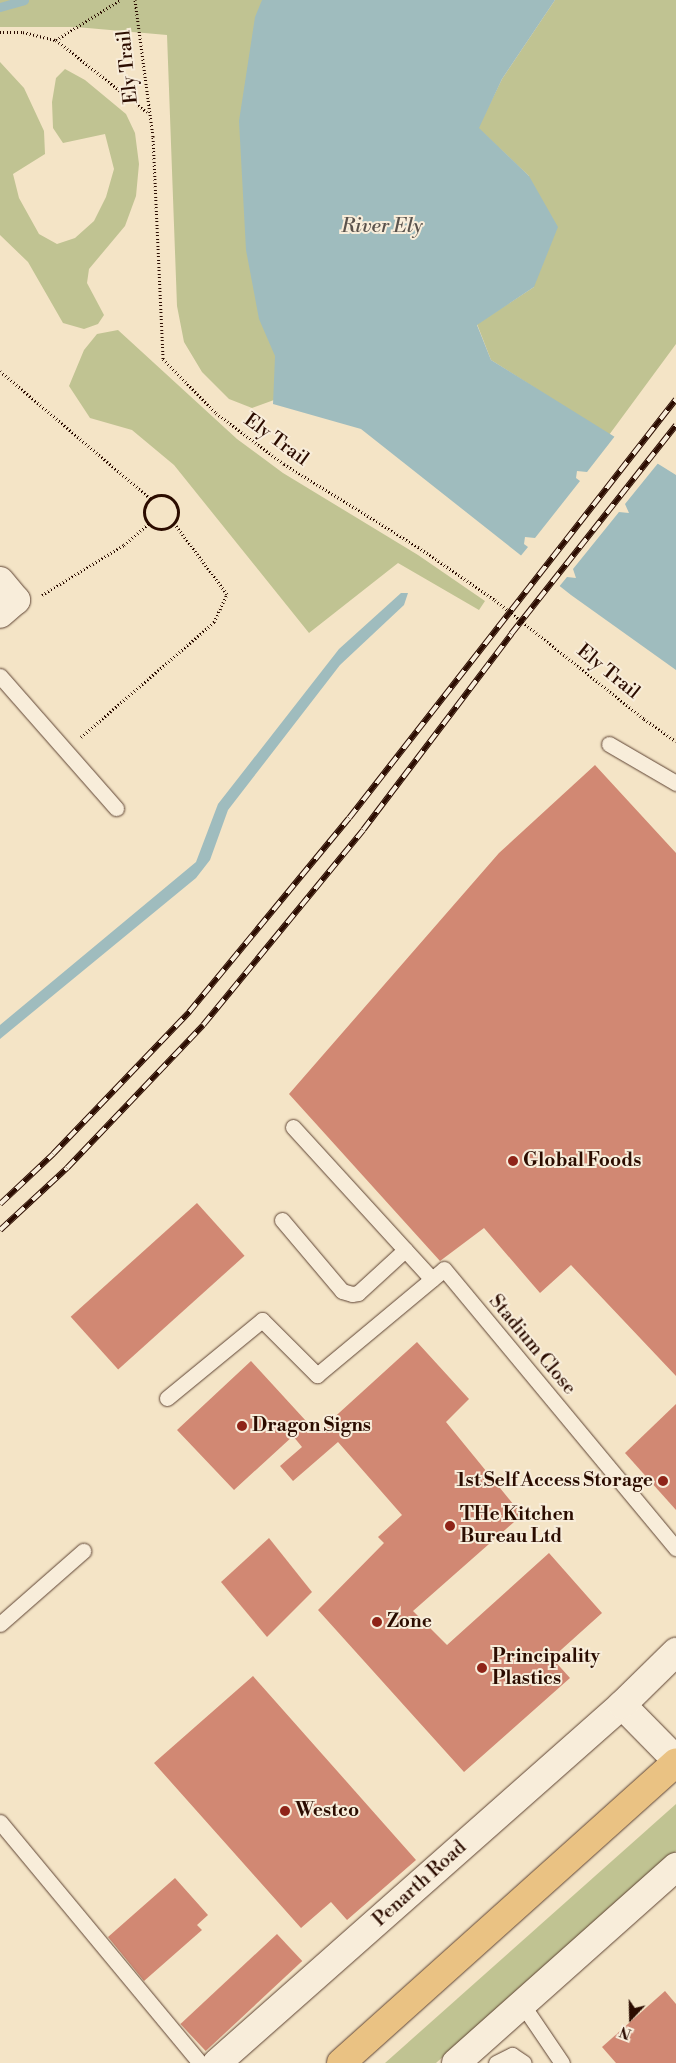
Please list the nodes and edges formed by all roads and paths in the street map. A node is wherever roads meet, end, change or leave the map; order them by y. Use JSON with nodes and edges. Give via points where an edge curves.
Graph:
{"nodes":[{"id":1,"x":120,"y":0,"type":"edge"},
{"id":2,"x":135,"y":0,"type":"edge"},
{"id":3,"x":0,"y":32,"type":"edge"},
{"id":4,"x":56,"y":40,"type":"junction"},
{"id":5,"x":147,"y":112,"type":"junction"},
{"id":6,"x":0,"y":371,"type":"edge"},
{"id":7,"x":150,"y":498,"type":"junction"},
{"id":8,"x":149,"y":523,"type":"junction"},
{"id":9,"x":174,"y":523,"type":"junction"},
{"id":10,"x":5,"y":598,"type":"edge"},
{"id":11,"x":0,"y":676,"type":"edge"},
{"id":12,"x":676,"y":741,"type":"edge"},
{"id":13,"x":609,"y":744,"type":"dead end"},
{"id":14,"x":66,"y":751,"type":"junction"},
{"id":15,"x":676,"y":783,"type":"edge"},
{"id":16,"x":116,"y":808,"type":"dead end"},
{"id":17,"x":293,"y":1127,"type":"dead end"},
{"id":18,"x":282,"y":1220,"type":"dead end"},
{"id":19,"x":405,"y":1250,"type":"junction"},
{"id":20,"x":432,"y":1279,"type":"junction"},
{"id":21,"x":167,"y":1398,"type":"dead end"},
{"id":22,"x":676,"y":1548,"type":"edge"},
{"id":23,"x":82,"y":1551,"type":"dead end"},
{"id":24,"x":0,"y":1624,"type":"edge"},
{"id":25,"x":676,"y":1652,"type":"edge"},
{"id":26,"x":622,"y":1705,"type":"junction"},
{"id":27,"x":676,"y":1761,"type":"edge"},
{"id":28,"x":0,"y":1822,"type":"edge"},
{"id":29,"x":676,"y":1866,"type":"edge"},
{"id":30,"x":522,"y":2004,"type":"junction"},
{"id":31,"x":200,"y":2063,"type":"edge"},
{"id":32,"x":217,"y":2063,"type":"edge"},
{"id":33,"x":341,"y":2063,"type":"edge"},
{"id":34,"x":456,"y":2063,"type":"edge"},
{"id":35,"x":496,"y":2063,"type":"edge"},
{"id":36,"x":524,"y":2063,"type":"edge"},
{"id":37,"x":562,"y":2063,"type":"edge"}],
"edges":[{"from":1,"to":4,"type":"path"},
{"from":2,"to":5,"type":"path","name":"Ely Trail"},
{"from":3,"to":4,"type":"path","via":[[23,32]]},
{"from":4,"to":5,"type":"path"},
{"from":5,"to":12,"type":"path","name":"Ely Trail","via":[[154,147],[162,359],[216,413],[284,464],[418,546],[495,600]]},
{"from":6,"to":7,"type":"path"},
{"from":7,"to":8,"type":"path","via":[[144,508]]},
{"from":7,"to":9,"type":"path","via":[[161,495],[171,499],[178,513]]},
{"from":8,"to":9,"type":"path","via":[[164,528]]},
{"from":8,"to":10,"type":"path","via":[[124,545],[41,596]]},
{"from":9,"to":14,"type":"path","via":[[227,594],[214,622]]},
{"from":11,"to":14,"type":"lane"},
{"from":13,"to":15,"type":"lane"},
{"from":14,"to":16,"type":"lane"},
{"from":17,"to":19,"type":"lane"},
{"from":18,"to":19,"type":"lane","via":[[342,1291],[352,1294],[358,1293]]},
{"from":19,"to":20,"type":"lane"},
{"from":20,"to":21,"type":"lane","via":[[317,1376],[262,1320]]},
{"from":20,"to":22,"type":"lane","name":"Stadium Close","via":[[444,1269]]},
{"from":23,"to":24,"type":"lane"},
{"from":25,"to":26,"type":"street","name":"Penarth Road"},
{"from":26,"to":27,"type":"street"},
{"from":26,"to":32,"type":"street","name":"Penarth Road"},
{"from":27,"to":33,"type":"main road"},
{"from":28,"to":31,"type":"lane"},
{"from":29,"to":30,"type":"street"},
{"from":30,"to":34,"type":"street"},
{"from":30,"to":37,"type":"lane"},
{"from":35,"to":36,"type":"lane","via":[[512,2055]]}]}
